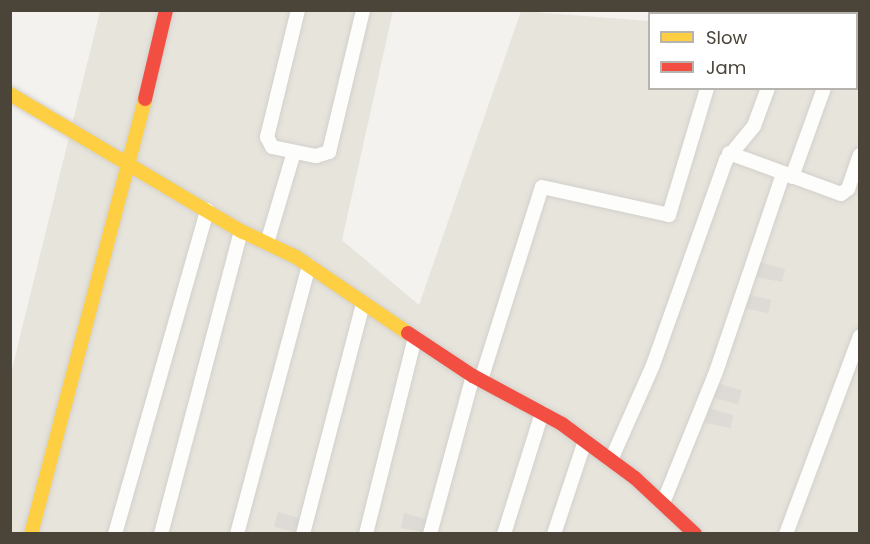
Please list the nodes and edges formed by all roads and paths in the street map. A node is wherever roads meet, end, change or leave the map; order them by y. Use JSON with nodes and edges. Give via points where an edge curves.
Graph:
{"nodes":[{"id":1,"x":166,"y":10,"type":"edge"},
{"id":2,"x":298,"y":10,"type":"edge"},
{"id":3,"x":363,"y":10,"type":"edge"},
{"id":4,"x":706,"y":90,"type":"edge"},
{"id":5,"x":767,"y":90,"type":"edge"},
{"id":6,"x":823,"y":90,"type":"edge"},
{"id":7,"x":10,"y":94,"type":"edge"},
{"id":8,"x":294,"y":152,"type":"junction"},
{"id":9,"x":729,"y":153,"type":"junction"},
{"id":10,"x":860,"y":155,"type":"edge"},
{"id":11,"x":130,"y":164,"type":"junction"},
{"id":12,"x":788,"y":176,"type":"junction"},
{"id":13,"x":207,"y":210,"type":"junction"},
{"id":14,"x":241,"y":231,"type":"junction"},
{"id":15,"x":267,"y":243,"type":"junction"},
{"id":16,"x":309,"y":266,"type":"junction"},
{"id":17,"x":363,"y":303,"type":"junction"},
{"id":18,"x":860,"y":336,"type":"edge"},
{"id":19,"x":415,"y":338,"type":"junction"},
{"id":20,"x":477,"y":378,"type":"junction"},
{"id":21,"x":542,"y":413,"type":"junction"},
{"id":22,"x":585,"y":441,"type":"junction"},
{"id":23,"x":611,"y":460,"type":"junction"},
{"id":24,"x":663,"y":504,"type":"junction"},
{"id":25,"x":31,"y":534,"type":"edge"},
{"id":26,"x":115,"y":534,"type":"edge"},
{"id":27,"x":161,"y":534,"type":"edge"},
{"id":28,"x":237,"y":534,"type":"edge"},
{"id":29,"x":303,"y":534,"type":"edge"},
{"id":30,"x":366,"y":534,"type":"edge"},
{"id":31,"x":430,"y":534,"type":"edge"},
{"id":32,"x":504,"y":534,"type":"edge"},
{"id":33,"x":554,"y":534,"type":"edge"},
{"id":34,"x":695,"y":534,"type":"edge"},
{"id":35,"x":786,"y":534,"type":"edge"}],
"edges":[{"from":1,"to":11,"type":"main road"},
{"from":2,"to":8,"type":"street","via":[[267,137],[272,147]]},
{"from":3,"to":8,"type":"street","via":[[329,152],[316,156]]},
{"from":4,"to":20,"type":"street","via":[[669,215],[542,187]]},
{"from":5,"to":9,"type":"street","via":[[754,126]]},
{"from":6,"to":12,"type":"street"},
{"from":7,"to":11,"type":"main road"},
{"from":8,"to":15,"type":"street"},
{"from":9,"to":12,"type":"street"},
{"from":9,"to":23,"type":"street","via":[[653,365]]},
{"from":10,"to":12,"type":"street","via":[[844,194]]},
{"from":11,"to":13,"type":"main road"},
{"from":11,"to":25,"type":"main road"},
{"from":12,"to":24,"type":"street"},
{"from":13,"to":14,"type":"main road"},
{"from":13,"to":26,"type":"street"},
{"from":14,"to":15,"type":"main road"},
{"from":14,"to":27,"type":"street"},
{"from":15,"to":16,"type":"main road"},
{"from":16,"to":17,"type":"main road"},
{"from":16,"to":28,"type":"street"},
{"from":17,"to":19,"type":"main road"},
{"from":17,"to":29,"type":"street"},
{"from":18,"to":35,"type":"street"},
{"from":19,"to":20,"type":"main road"},
{"from":19,"to":30,"type":"street"},
{"from":20,"to":21,"type":"main road"},
{"from":20,"to":31,"type":"street"},
{"from":21,"to":22,"type":"main road"},
{"from":21,"to":32,"type":"street"},
{"from":22,"to":23,"type":"main road"},
{"from":22,"to":33,"type":"street"},
{"from":23,"to":24,"type":"main road"},
{"from":24,"to":34,"type":"main road"}]}
